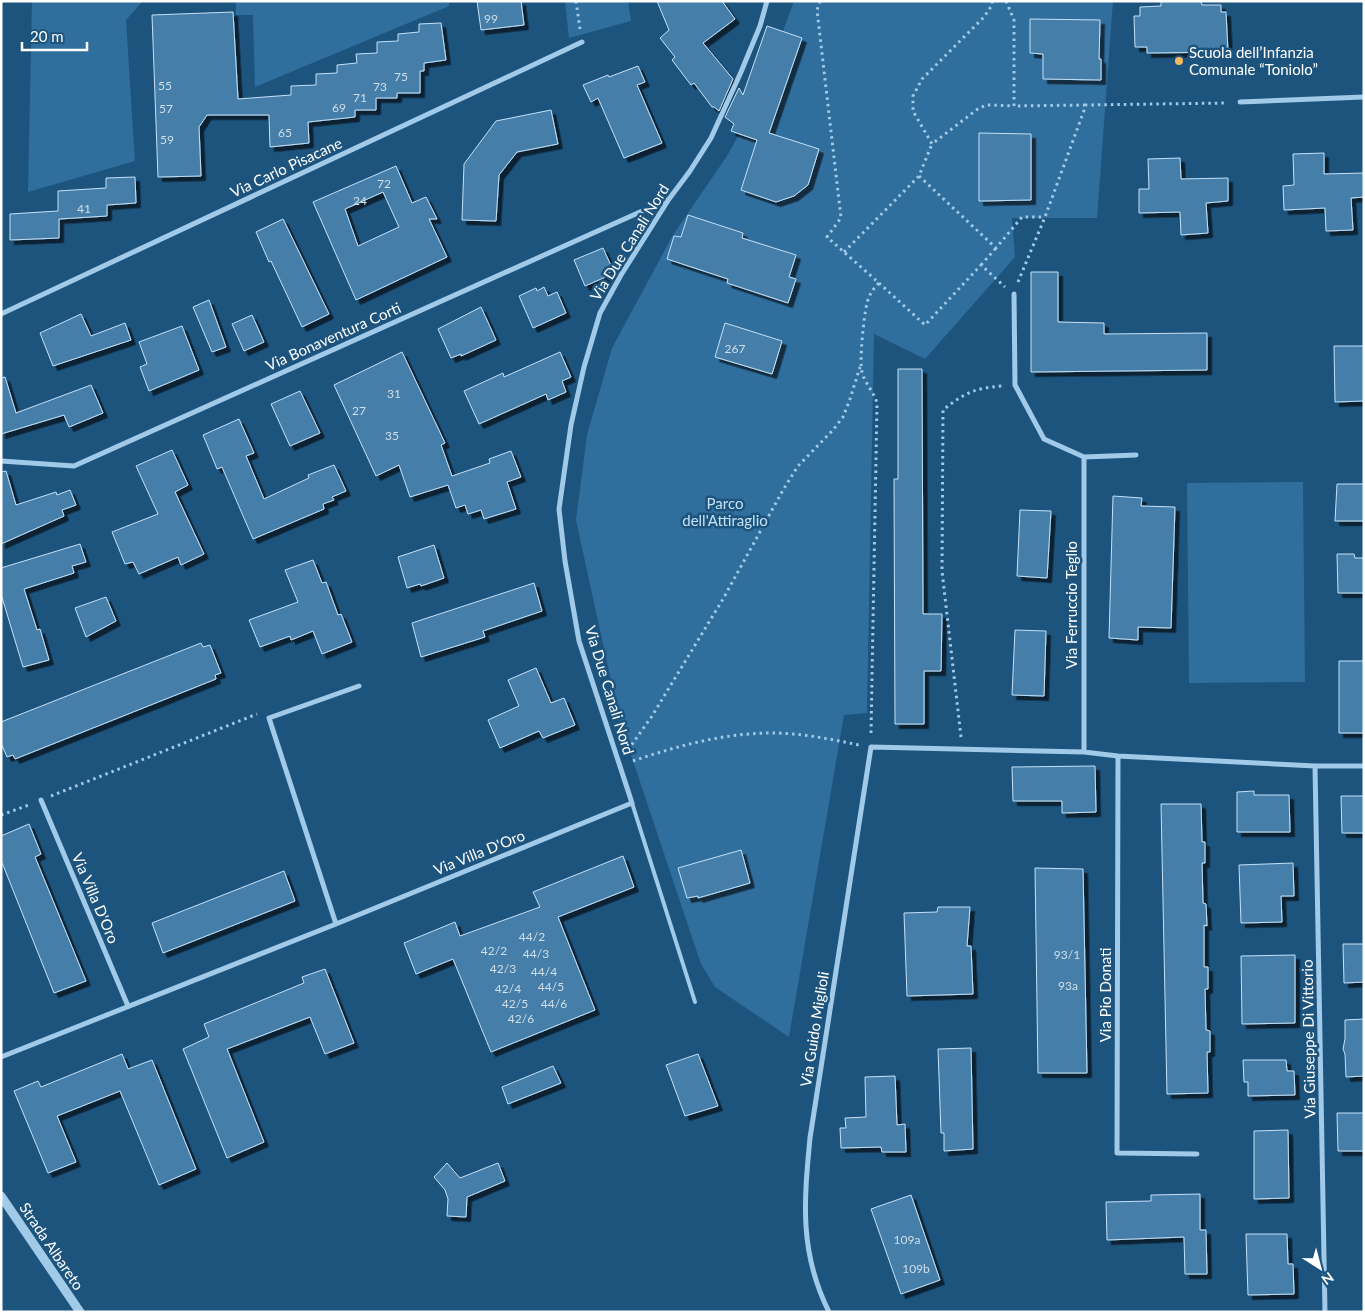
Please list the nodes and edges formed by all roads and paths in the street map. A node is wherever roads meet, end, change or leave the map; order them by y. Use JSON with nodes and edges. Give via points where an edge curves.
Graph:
{"nodes":[{"id":1,"x":576,"y":1,"type":"edge"},
{"id":2,"x":767,"y":1,"type":"edge"},
{"id":3,"x":820,"y":1,"type":"edge"},
{"id":4,"x":992,"y":1,"type":"edge"},
{"id":5,"x":1006,"y":1,"type":"edge"},
{"id":6,"x":582,"y":42,"type":"joint"},
{"id":7,"x":1364,"y":97,"type":"edge"},
{"id":8,"x":1240,"y":102,"type":"joint"},
{"id":9,"x":1086,"y":105,"type":"junction"},
{"id":10,"x":1014,"y":106,"type":"junction"},
{"id":11,"x":932,"y":144,"type":"junction"},
{"id":12,"x":919,"y":176,"type":"junction"},
{"id":13,"x":669,"y":199,"type":"junction"},
{"id":14,"x":1045,"y":217,"type":"junction"},
{"id":15,"x":996,"y":248,"type":"junction"},
{"id":16,"x":844,"y":252,"type":"junction"},
{"id":17,"x":981,"y":265,"type":"junction"},
{"id":18,"x":879,"y":283,"type":"junction"},
{"id":19,"x":1014,"y":294,"type":"junction"},
{"id":20,"x":1,"y":314,"type":"edge"},
{"id":21,"x":860,"y":364,"type":"junction"},
{"id":22,"x":1015,"y":385,"type":"junction"},
{"id":23,"x":1136,"y":456,"type":"dead end"},
{"id":24,"x":1084,"y":457,"type":"junction"},
{"id":25,"x":1,"y":461,"type":"edge"},
{"id":26,"x":359,"y":686,"type":"dead end"},
{"id":27,"x":269,"y":718,"type":"junction"},
{"id":28,"x":871,"y":748,"type":"junction"},
{"id":29,"x":963,"y":750,"type":"junction"},
{"id":30,"x":1084,"y":752,"type":"junction"},
{"id":31,"x":1118,"y":756,"type":"junction"},
{"id":32,"x":1315,"y":766,"type":"junction"},
{"id":33,"x":1364,"y":766,"type":"edge"},
{"id":34,"x":620,"y":767,"type":"junction"},
{"id":35,"x":41,"y":800,"type":"junction"},
{"id":36,"x":632,"y":803,"type":"junction"},
{"id":37,"x":1,"y":815,"type":"edge"},
{"id":38,"x":336,"y":924,"type":"junction"},
{"id":39,"x":695,"y":1002,"type":"dead end"},
{"id":40,"x":128,"y":1006,"type":"junction"},
{"id":41,"x":1,"y":1057,"type":"edge"},
{"id":42,"x":1197,"y":1154,"type":"dead end"},
{"id":43,"x":1,"y":1196,"type":"edge"},
{"id":44,"x":80,"y":1312,"type":"edge"},
{"id":45,"x":829,"y":1312,"type":"edge"},
{"id":46,"x":1325,"y":1312,"type":"edge"}],
"edges":[{"from":1,"to":6,"type":"path"},
{"from":2,"to":13,"type":"street","name":"Via Due Canali Nord","via":[[760,26],[711,138]]},
{"from":3,"to":16,"type":"path","via":[[818,10],[841,218],[827,237]]},
{"from":4,"to":11,"type":"path","via":[[984,17],[922,79],[913,96],[912,111]]},
{"from":5,"to":10,"type":"path","via":[[1014,20]]},
{"from":6,"to":20,"type":"street","name":"Via Carlo Pisacane"},
{"from":7,"to":8,"type":"street"},
{"from":8,"to":9,"type":"path"},
{"from":9,"to":10,"type":"path"},
{"from":9,"to":14,"type":"path"},
{"from":10,"to":11,"type":"path","via":[[987,105],[979,108]]},
{"from":11,"to":12,"type":"path"},
{"from":12,"to":15,"type":"path"},
{"from":12,"to":16,"type":"path"},
{"from":13,"to":25,"type":"street","name":"Via Bonaventura Corti","via":[[74,466]]},
{"from":13,"to":34,"type":"street","name":"Via Due Canali Nord","via":[[600,313],[570,425],[559,509],[579,641]]},
{"from":14,"to":15,"type":"path","via":[[1022,217]]},
{"from":14,"to":19,"type":"path"},
{"from":15,"to":17,"type":"path"},
{"from":16,"to":18,"type":"path"},
{"from":17,"to":18,"type":"path","via":[[925,325]]},
{"from":17,"to":19,"type":"path"},
{"from":18,"to":21,"type":"path","via":[[867,303]]},
{"from":19,"to":22,"type":"street"},
{"from":21,"to":28,"type":"path","via":[[877,404]]},
{"from":21,"to":34,"type":"path","via":[[842,417],[798,466],[723,599]]},
{"from":22,"to":24,"type":"street","via":[[1044,439]]},
{"from":22,"to":29,"type":"path","via":[[983,387],[961,396],[943,410],[942,571]]},
{"from":23,"to":24,"type":"street"},
{"from":24,"to":30,"type":"street","name":"Via Ferruccio Teglio"},
{"from":26,"to":27,"type":"street"},
{"from":27,"to":35,"type":"path","via":[[255,714]]},
{"from":27,"to":38,"type":"street"},
{"from":28,"to":29,"type":"street"},
{"from":28,"to":34,"type":"path","via":[[802,735],[771,733],[681,745]]},
{"from":28,"to":45,"type":"street","name":"Via Guido Miglioli","via":[[810,1138],[804,1196],[810,1256],[817,1286]]},
{"from":29,"to":30,"type":"street"},
{"from":30,"to":31,"type":"street"},
{"from":31,"to":32,"type":"street"},
{"from":31,"to":42,"type":"street","name":"Via Pio Donati","via":[[1117,1153]]},
{"from":32,"to":33,"type":"street"},
{"from":32,"to":46,"type":"street","name":"Via Giuseppe Di Vittorio"},
{"from":34,"to":36,"type":"street","name":"Via Due Canali Nord"},
{"from":35,"to":37,"type":"path"},
{"from":35,"to":40,"type":"street","name":"Via Villa D'Oro"},
{"from":36,"to":38,"type":"street","name":"Via Villa D'Oro"},
{"from":36,"to":39,"type":"lane"},
{"from":38,"to":40,"type":"street","name":"Via Villa D'Oro"},
{"from":40,"to":41,"type":"street","name":"Via Villa D'Oro"},
{"from":43,"to":44,"type":"street","name":"Strada Albareto"}]}
